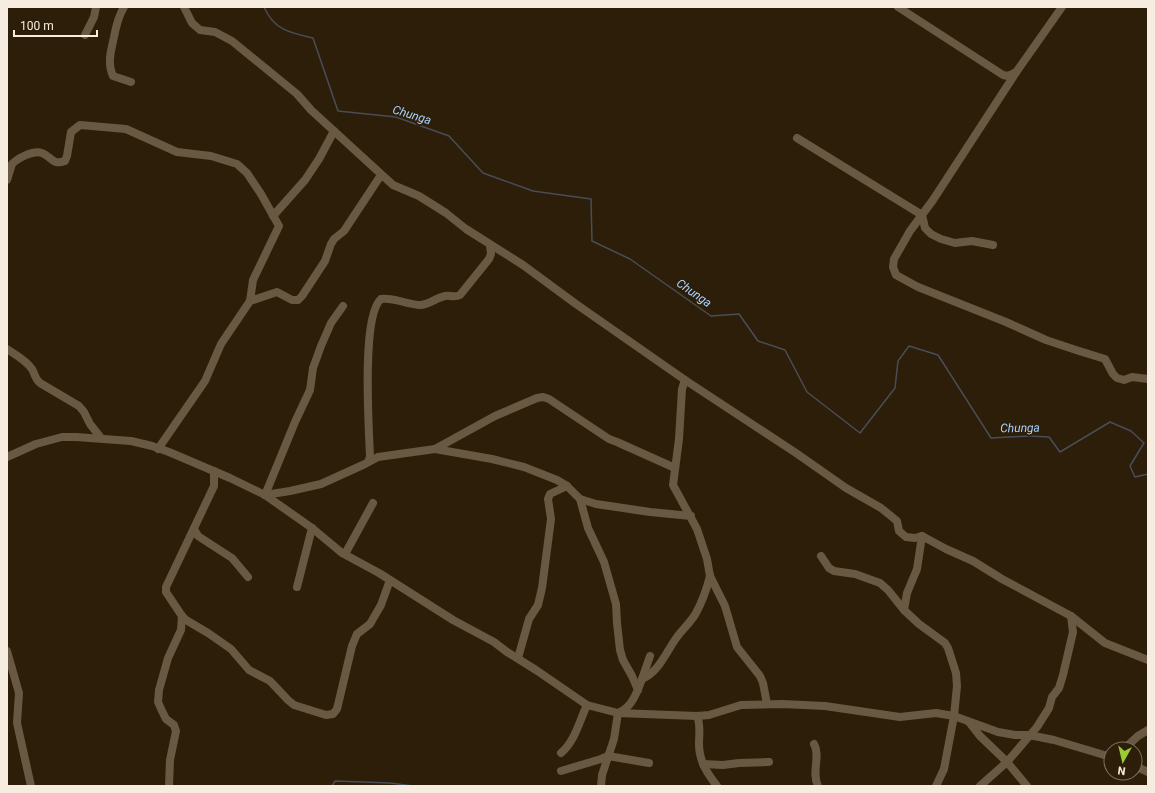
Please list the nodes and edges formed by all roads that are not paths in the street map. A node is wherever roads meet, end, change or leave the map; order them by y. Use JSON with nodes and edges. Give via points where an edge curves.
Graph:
{"nodes":[{"id":1,"x":96,"y":7,"type":"edge"},
{"id":2,"x":124,"y":7,"type":"edge"},
{"id":3,"x":184,"y":7,"type":"edge"},
{"id":4,"x":898,"y":7,"type":"edge"},
{"id":5,"x":1062,"y":7,"type":"edge"},
{"id":6,"x":85,"y":35,"type":"dead end"},
{"id":7,"x":1017,"y":72,"type":"junction"},
{"id":8,"x":131,"y":82,"type":"dead end"},
{"id":9,"x":334,"y":131,"type":"junction"},
{"id":10,"x":797,"y":138,"type":"dead end"},
{"id":11,"x":382,"y":175,"type":"junction"},
{"id":12,"x":7,"y":180,"type":"edge"},
{"id":13,"x":273,"y":216,"type":"junction"},
{"id":14,"x":922,"y":216,"type":"junction"},
{"id":15,"x":490,"y":245,"type":"junction"},
{"id":16,"x":993,"y":245,"type":"dead end"},
{"id":17,"x":250,"y":301,"type":"junction"},
{"id":18,"x":343,"y":306,"type":"dead end"},
{"id":19,"x":7,"y":349,"type":"edge"},
{"id":20,"x":1148,"y":379,"type":"edge"},
{"id":21,"x":685,"y":380,"type":"junction"},
{"id":22,"x":101,"y":438,"type":"junction"},
{"id":23,"x":158,"y":448,"type":"junction"},
{"id":24,"x":435,"y":448,"type":"junction"},
{"id":25,"x":7,"y":457,"type":"edge"},
{"id":26,"x":368,"y":462,"type":"junction"},
{"id":27,"x":675,"y":468,"type":"junction"},
{"id":28,"x":214,"y":471,"type":"junction"},
{"id":29,"x":567,"y":486,"type":"junction"},
{"id":30,"x":266,"y":495,"type":"junction"},
{"id":31,"x":580,"y":499,"type":"junction"},
{"id":32,"x":373,"y":503,"type":"dead end"},
{"id":33,"x":691,"y":516,"type":"junction"},
{"id":34,"x":312,"y":528,"type":"junction"},
{"id":35,"x":194,"y":529,"type":"junction"},
{"id":36,"x":922,"y":536,"type":"junction"},
{"id":37,"x":345,"y":554,"type":"junction"},
{"id":38,"x":821,"y":556,"type":"dead end"},
{"id":39,"x":710,"y":576,"type":"junction"},
{"id":40,"x":248,"y":577,"type":"dead end"},
{"id":41,"x":390,"y":580,"type":"junction"},
{"id":42,"x":297,"y":587,"type":"dead end"},
{"id":43,"x":904,"y":610,"type":"junction"},
{"id":44,"x":182,"y":616,"type":"junction"},
{"id":45,"x":1071,"y":616,"type":"junction"},
{"id":46,"x":7,"y":651,"type":"edge"},
{"id":47,"x":650,"y":656,"type":"dead end"},
{"id":48,"x":518,"y":658,"type":"junction"},
{"id":49,"x":1148,"y":660,"type":"edge"},
{"id":50,"x":642,"y":679,"type":"junction"},
{"id":51,"x":638,"y":690,"type":"junction"},
{"id":52,"x":767,"y":704,"type":"junction"},
{"id":53,"x":587,"y":705,"type":"junction"},
{"id":54,"x":618,"y":713,"type":"junction"},
{"id":55,"x":698,"y":716,"type":"junction"},
{"id":56,"x":954,"y":716,"type":"junction"},
{"id":57,"x":969,"y":722,"type":"junction"},
{"id":58,"x":1148,"y":730,"type":"edge"},
{"id":59,"x":1030,"y":735,"type":"junction"},
{"id":60,"x":1133,"y":741,"type":"edge"},
{"id":61,"x":814,"y":744,"type":"dead end"},
{"id":62,"x":561,"y":753,"type":"dead end"},
{"id":63,"x":1103,"y":754,"type":"edge"},
{"id":64,"x":608,"y":756,"type":"junction"},
{"id":65,"x":769,"y":762,"type":"dead end"},
{"id":66,"x":1007,"y":762,"type":"junction"},
{"id":67,"x":649,"y":764,"type":"dead end"},
{"id":68,"x":703,"y":764,"type":"junction"},
{"id":69,"x":562,"y":771,"type":"dead end"},
{"id":70,"x":31,"y":786,"type":"edge"},
{"id":71,"x":169,"y":786,"type":"edge"},
{"id":72,"x":601,"y":786,"type":"edge"},
{"id":73,"x":717,"y":786,"type":"edge"},
{"id":74,"x":818,"y":786,"type":"edge"},
{"id":75,"x":936,"y":786,"type":"edge"},
{"id":76,"x":980,"y":786,"type":"edge"},
{"id":77,"x":1027,"y":786,"type":"edge"}],
"edges":[{"from":1,"to":6,"type":"street"},
{"from":2,"to":8,"type":"street","via":[[118,18],[110,49],[110,62],[114,76]]},
{"from":3,"to":9,"type":"street","via":[[192,23],[200,30],[215,32],[232,41],[297,94]]},
{"from":4,"to":7,"type":"street","via":[[1003,75],[1010,76]]},
{"from":5,"to":7,"type":"street"},
{"from":7,"to":14,"type":"street"},
{"from":9,"to":11,"type":"street"},
{"from":9,"to":13,"type":"street","via":[[305,180]]},
{"from":10,"to":14,"type":"street"},
{"from":11,"to":15,"type":"street","via":[[393,185],[419,196],[446,213]]},
{"from":11,"to":17,"type":"street","via":[[344,231],[334,239],[325,261],[298,300],[292,300],[277,292]]},
{"from":12,"to":13,"type":"street","via":[[12,164],[34,153],[41,153],[52,161],[65,161],[71,132],[80,125],[126,129],[177,152],[211,156],[237,164],[261,194]]},
{"from":13,"to":17,"type":"street","via":[[279,226],[253,280]]},
{"from":14,"to":16,"type":"street","via":[[925,228],[941,239],[955,243],[972,241]]},
{"from":14,"to":20,"type":"street","via":[[894,259],[896,275],[918,287],[1046,340],[1105,358],[1112,374],[1118,378]]},
{"from":15,"to":21,"type":"street","via":[[523,265]]},
{"from":15,"to":26,"type":"street","via":[[489,259],[457,297],[446,296],[422,305],[386,298],[378,301],[375,306],[368,349]]},
{"from":17,"to":23,"type":"street","via":[[221,344],[205,381]]},
{"from":18,"to":30,"type":"street","via":[[331,323],[321,346],[313,368],[310,390]]},
{"from":19,"to":22,"type":"street","via":[[27,363],[36,380],[79,406]]},
{"from":21,"to":27,"type":"street"},
{"from":21,"to":36,"type":"street","via":[[846,488],[881,508],[897,521],[900,531],[906,537]]},
{"from":22,"to":23,"type":"street","via":[[131,441]]},
{"from":22,"to":25,"type":"street","via":[[62,438],[36,444]]},
{"from":23,"to":28,"type":"street"},
{"from":24,"to":26,"type":"street","via":[[378,457]]},
{"from":24,"to":27,"type":"street","via":[[495,416],[543,397],[604,437]]},
{"from":24,"to":29,"type":"street","via":[[524,467]]},
{"from":26,"to":30,"type":"street","via":[[321,484]]},
{"from":27,"to":33,"type":"street","via":[[674,485]]},
{"from":28,"to":30,"type":"street"},
{"from":28,"to":35,"type":"street","via":[[214,486]]},
{"from":29,"to":31,"type":"street"},
{"from":29,"to":48,"type":"street","via":[[550,494],[548,499],[551,519],[542,588],[538,605],[529,619]]},
{"from":30,"to":34,"type":"street"},
{"from":31,"to":33,"type":"street","via":[[596,504]]},
{"from":31,"to":51,"type":"street","via":[[588,528],[601,552],[616,604],[623,660]]},
{"from":32,"to":37,"type":"street"},
{"from":33,"to":39,"type":"street","via":[[702,544]]},
{"from":34,"to":37,"type":"street"},
{"from":34,"to":42,"type":"street"},
{"from":35,"to":40,"type":"street","via":[[198,536],[232,558]]},
{"from":35,"to":44,"type":"street","via":[[166,587],[166,592]]},
{"from":36,"to":43,"type":"street","via":[[917,569],[907,593]]},
{"from":36,"to":45,"type":"street","via":[[973,561]]},
{"from":37,"to":41,"type":"street"},
{"from":38,"to":43,"type":"street","via":[[834,571],[855,574],[880,583]]},
{"from":39,"to":50,"type":"street","via":[[692,620],[651,674]]},
{"from":39,"to":52,"type":"street","via":[[726,606],[738,647],[762,683]]},
{"from":41,"to":44,"type":"street","via":[[381,605],[370,624],[357,634],[337,709],[333,714],[326,715],[294,705],[270,681],[249,670],[231,649]]},
{"from":41,"to":48,"type":"street"},
{"from":43,"to":56,"type":"street","via":[[948,648],[956,680]]},
{"from":44,"to":71,"type":"street","via":[[181,630],[168,658],[158,702],[166,719],[174,725],[176,731],[170,760]]},
{"from":45,"to":49,"type":"street","via":[[1105,643]]},
{"from":45,"to":59,"type":"street","via":[[1073,632],[1059,688]]},
{"from":46,"to":70,"type":"street","via":[[19,693],[17,723]]},
{"from":47,"to":50,"type":"street"},
{"from":48,"to":53,"type":"street"},
{"from":50,"to":51,"type":"street"},
{"from":51,"to":54,"type":"street","via":[[629,706]]},
{"from":52,"to":55,"type":"street","via":[[741,705]]},
{"from":52,"to":56,"type":"street","via":[[825,706],[900,717],[931,714]]},
{"from":53,"to":54,"type":"street"},
{"from":53,"to":62,"type":"street","via":[[574,737]]},
{"from":54,"to":55,"type":"street"},
{"from":54,"to":64,"type":"street"},
{"from":55,"to":68,"type":"street","via":[[699,749]]},
{"from":56,"to":57,"type":"street"},
{"from":56,"to":75,"type":"street","via":[[944,769]]},
{"from":57,"to":59,"type":"street","via":[[998,732]]},
{"from":57,"to":66,"type":"street"},
{"from":58,"to":60,"type":"street"},
{"from":59,"to":63,"type":"street"},
{"from":59,"to":66,"type":"street"},
{"from":61,"to":74,"type":"street"},
{"from":64,"to":67,"type":"street"},
{"from":64,"to":69,"type":"street"},
{"from":64,"to":72,"type":"street"},
{"from":65,"to":68,"type":"street"},
{"from":66,"to":76,"type":"street"},
{"from":66,"to":77,"type":"street"},
{"from":68,"to":73,"type":"street"}]}
